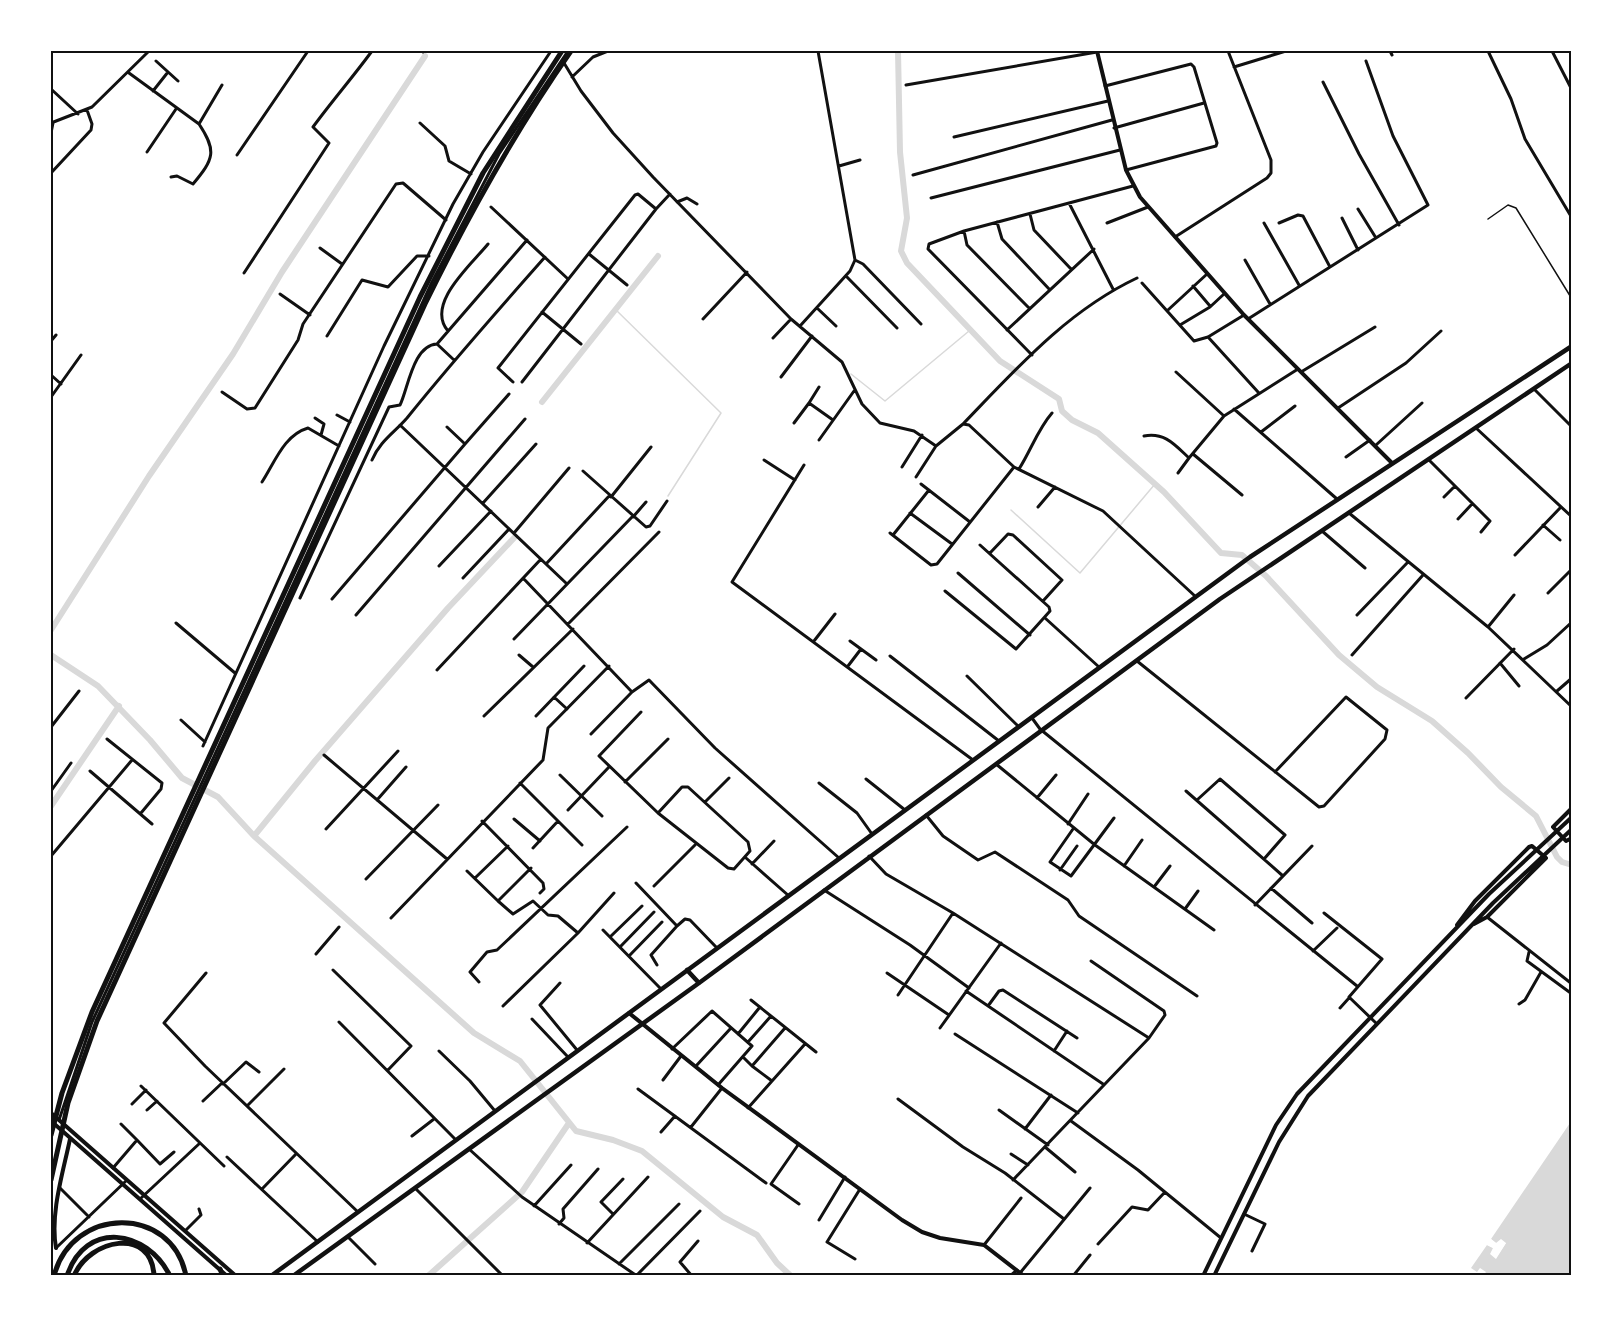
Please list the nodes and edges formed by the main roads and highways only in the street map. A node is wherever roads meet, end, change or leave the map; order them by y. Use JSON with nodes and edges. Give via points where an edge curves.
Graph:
{"nodes":[{"id":1,"x":562,"y":51,"type":"edge"},
{"id":2,"x":569,"y":51,"type":"edge"},
{"id":3,"x":1097,"y":52,"type":"edge"},
{"id":4,"x":1572,"y":346,"type":"edge"},
{"id":5,"x":1572,"y":363,"type":"edge"},
{"id":6,"x":1392,"y":463,"type":"junction"},
{"id":7,"x":1572,"y":808,"type":"edge"},
{"id":8,"x":1572,"y":817,"type":"edge"},
{"id":9,"x":1572,"y":829,"type":"edge"},
{"id":10,"x":1572,"y":838,"type":"edge"},
{"id":11,"x":1471,"y":926,"type":"junction"},
{"id":12,"x":1450,"y":935,"type":"junction"},
{"id":13,"x":687,"y":970,"type":"junction"},
{"id":14,"x":699,"y":982,"type":"junction"},
{"id":15,"x":629,"y":1013,"type":"junction"},
{"id":16,"x":641,"y":1024,"type":"junction"},
{"id":17,"x":51,"y":1113,"type":"edge"},
{"id":18,"x":51,"y":1121,"type":"edge"},
{"id":19,"x":51,"y":1135,"type":"edge"},
{"id":20,"x":70,"y":1139,"type":"junction"},
{"id":21,"x":51,"y":1180,"type":"edge"},
{"id":22,"x":125,"y":1182,"type":"junction"},
{"id":23,"x":142,"y":1197,"type":"junction"},
{"id":24,"x":117,"y":1240,"type":"junction"},
{"id":25,"x":56,"y":1248,"type":"road end"},
{"id":26,"x":220,"y":1269,"type":"joint"},
{"id":27,"x":1020,"y":1273,"type":"edge"},
{"id":28,"x":54,"y":1276,"type":"edge"},
{"id":29,"x":67,"y":1276,"type":"edge"},
{"id":30,"x":74,"y":1276,"type":"edge"},
{"id":31,"x":154,"y":1276,"type":"edge"},
{"id":32,"x":170,"y":1276,"type":"edge"},
{"id":33,"x":186,"y":1276,"type":"edge"},
{"id":34,"x":225,"y":1276,"type":"edge"},
{"id":35,"x":236,"y":1276,"type":"edge"},
{"id":36,"x":271,"y":1276,"type":"edge"},
{"id":37,"x":293,"y":1276,"type":"edge"},
{"id":38,"x":1203,"y":1276,"type":"edge"},
{"id":39,"x":1214,"y":1276,"type":"edge"}],
"edges":[{"from":1,"to":19,"type":"highway","via":[[483,173],[420,297],[92,1012]]},
{"from":2,"to":21,"type":"highway","via":[[495,170],[424,304],[97,1021],[68,1103]]},
{"from":3,"to":6,"type":"main road","via":[[1132,186],[1224,294]]},
{"from":4,"to":6,"type":"main road"},
{"from":5,"to":14,"type":"main road","via":[[1247,580]]},
{"from":6,"to":13,"type":"main road","via":[[1250,557]]},
{"from":7,"to":10,"type":"main road","via":[[1553,827],[1566,841]]},
{"from":8,"to":12,"type":"main road"},
{"from":9,"to":11,"type":"main road"},
{"from":11,"to":12,"type":"main road","via":[[1487,917],[1546,860],[1532,846],[1475,901]]},
{"from":11,"to":39,"type":"main road","via":[[1298,1109]]},
{"from":12,"to":38,"type":"main road","via":[[1310,1079],[1284,1111]]},
{"from":13,"to":14,"type":"main road"},
{"from":13,"to":15,"type":"main road"},
{"from":14,"to":16,"type":"main road"},
{"from":15,"to":16,"type":"main road"},
{"from":15,"to":36,"type":"main road"},
{"from":16,"to":27,"type":"main road","via":[[748,1108],[922,1232],[984,1245]]},
{"from":16,"to":37,"type":"main road"},
{"from":17,"to":22,"type":"main road"},
{"from":18,"to":20,"type":"main road"},
{"from":20,"to":22,"type":"main road"},
{"from":20,"to":25,"type":"main road","via":[[54,1232]]},
{"from":22,"to":23,"type":"main road"},
{"from":23,"to":26,"type":"main road"},
{"from":23,"to":35,"type":"main road"},
{"from":24,"to":29,"type":"highway","via":[[104,1238],[88,1246],[73,1262]]},
{"from":24,"to":30,"type":"highway","via":[[91,1252]]},
{"from":24,"to":31,"type":"highway","via":[[146,1254]]},
{"from":24,"to":32,"type":"highway","via":[[129,1238],[146,1246]]},
{"from":26,"to":34,"type":"highway"},
{"from":28,"to":33,"type":"highway","via":[[66,1250],[91,1229],[116,1222],[150,1229],[162,1236],[175,1249]]}]}
